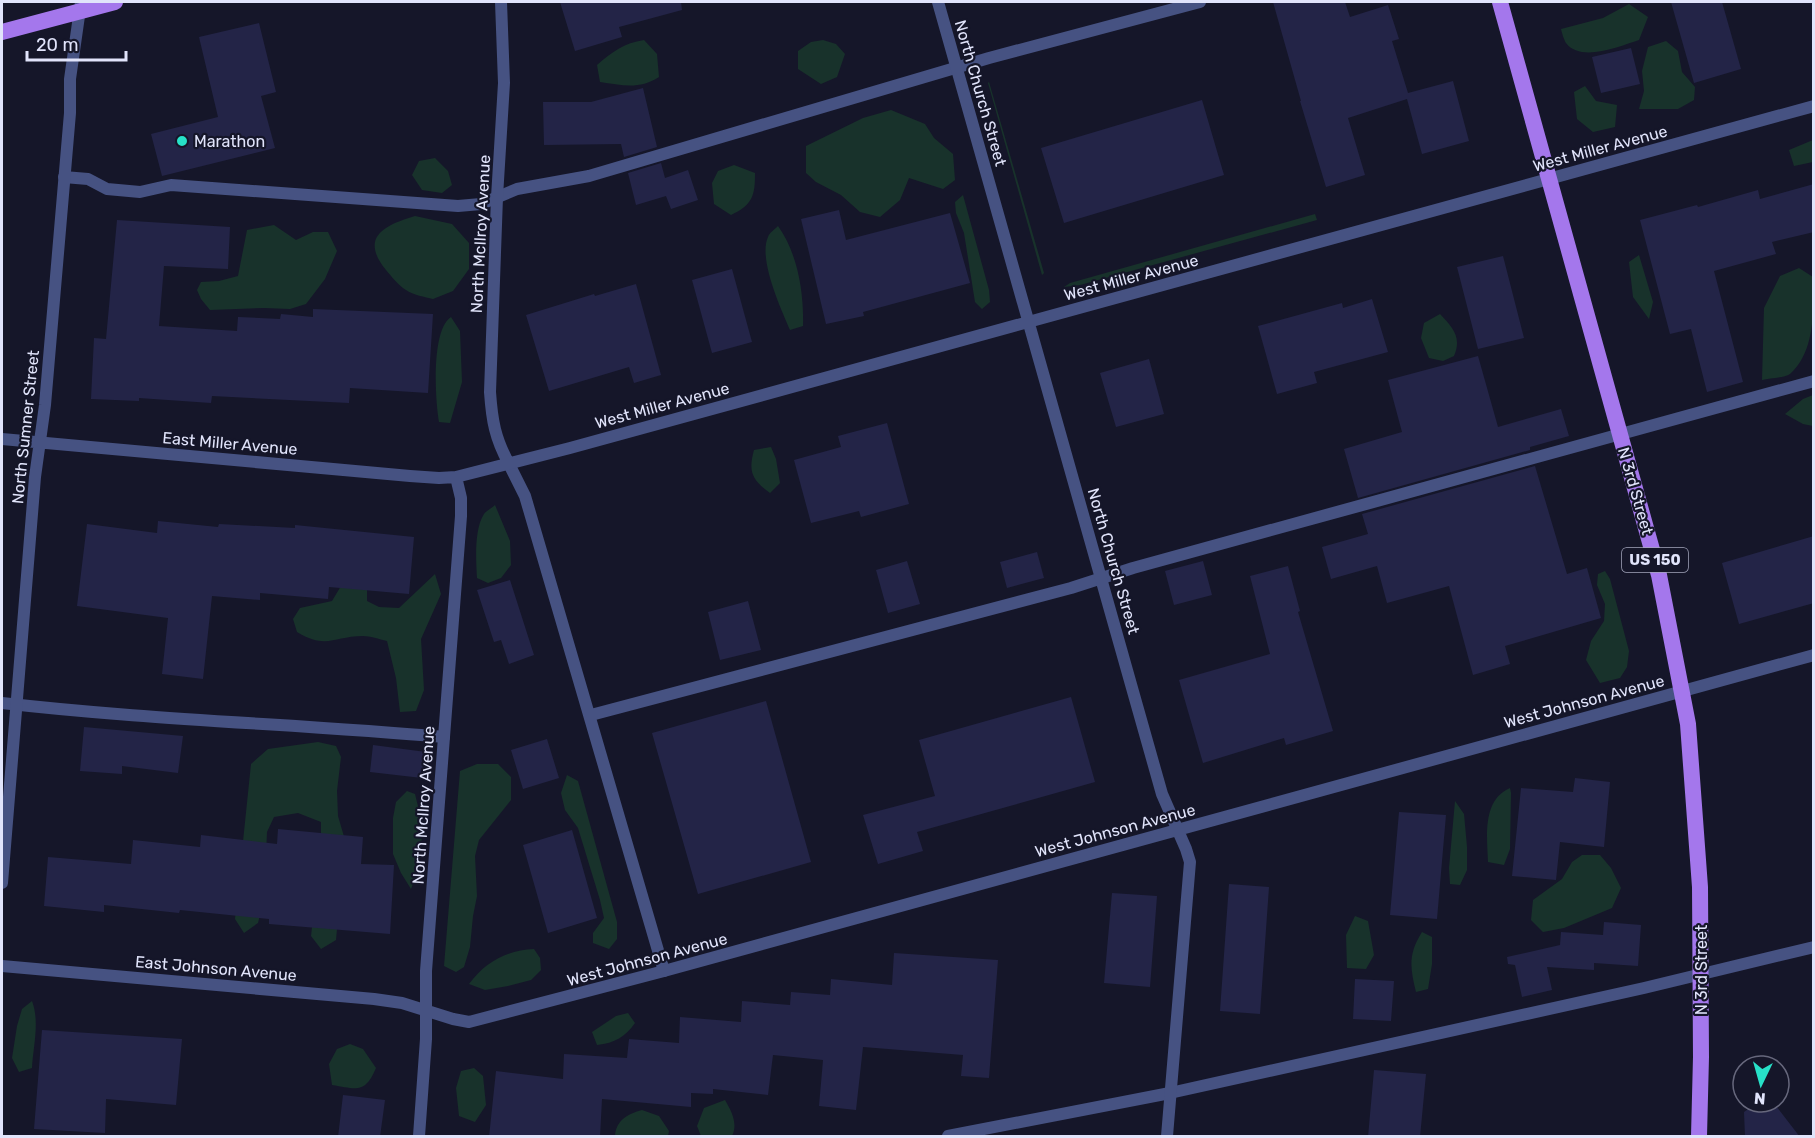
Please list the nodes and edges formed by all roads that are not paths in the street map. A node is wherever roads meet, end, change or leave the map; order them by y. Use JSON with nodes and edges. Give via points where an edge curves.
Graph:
{"nodes":[{"id":1,"x":115,"y":2,"type":"edge"},
{"id":2,"x":501,"y":2,"type":"edge"},
{"id":3,"x":938,"y":2,"type":"edge"},
{"id":4,"x":1200,"y":2,"type":"edge"},
{"id":5,"x":1500,"y":2,"type":"edge"},
{"id":6,"x":80,"y":6,"type":"edge"},
{"id":7,"x":2,"y":32,"type":"edge"},
{"id":8,"x":957,"y":68,"type":"junction"},
{"id":9,"x":1814,"y":106,"type":"edge"},
{"id":10,"x":64,"y":177,"type":"junction"},
{"id":11,"x":1548,"y":179,"type":"junction"},
{"id":12,"x":497,"y":197,"type":"junction"},
{"id":13,"x":1030,"y":322,"type":"junction"},
{"id":14,"x":1814,"y":381,"type":"edge"},
{"id":15,"x":1621,"y":435,"type":"junction"},
{"id":16,"x":2,"y":439,"type":"edge"},
{"id":17,"x":40,"y":442,"type":"junction"},
{"id":18,"x":509,"y":464,"type":"junction"},
{"id":19,"x":456,"y":477,"type":"junction"},
{"id":20,"x":1102,"y":578,"type":"junction"},
{"id":21,"x":1814,"y":655,"type":"edge"},
{"id":22,"x":1682,"y":691,"type":"junction"},
{"id":23,"x":2,"y":703,"type":"edge"},
{"id":24,"x":18,"y":705,"type":"junction"},
{"id":25,"x":591,"y":715,"type":"junction"},
{"id":26,"x":444,"y":737,"type":"junction"},
{"id":27,"x":1178,"y":830,"type":"junction"},
{"id":28,"x":2,"y":883,"type":"edge"},
{"id":29,"x":1814,"y":946,"type":"edge"},
{"id":30,"x":2,"y":966,"type":"edge"},
{"id":31,"x":664,"y":971,"type":"junction"},
{"id":32,"x":1701,"y":975,"type":"junction"},
{"id":33,"x":426,"y":1010,"type":"junction"},
{"id":34,"x":1170,"y":1093,"type":"junction"},
{"id":35,"x":419,"y":1137,"type":"edge"},
{"id":36,"x":948,"y":1137,"type":"edge"},
{"id":37,"x":1167,"y":1137,"type":"edge"},
{"id":38,"x":1699,"y":1137,"type":"edge"}],
"edges":[{"from":1,"to":6,"type":"main road"},
{"from":2,"to":12,"type":"street","name":"North McIlroy Avenue","via":[[504,83]]},
{"from":3,"to":8,"type":"street","name":"North Church Street"},
{"from":4,"to":8,"type":"street"},
{"from":5,"to":11,"type":"main road","name":"N 3rd Street","number":"US 150"},
{"from":6,"to":7,"type":"main road"},
{"from":6,"to":10,"type":"street","name":"North Sumner Street","via":[[70,79]]},
{"from":8,"to":12,"type":"street","via":[[589,176],[517,189]]},
{"from":8,"to":13,"type":"street","name":"North Church Street"},
{"from":9,"to":11,"type":"street","name":"West Miller Avenue"},
{"from":10,"to":12,"type":"street","via":[[88,179],[107,189],[140,192],[171,185],[458,206],[481,204]]},
{"from":10,"to":17,"type":"street","name":"North Sumner Street"},
{"from":11,"to":13,"type":"street","name":"West Miller Avenue"},
{"from":11,"to":15,"type":"main road","name":"N 3rd Street","number":"US 150"},
{"from":12,"to":18,"type":"street","name":"North McIlroy Avenue","via":[[490,392],[492,421]]},
{"from":13,"to":18,"type":"street","name":"West Miller Avenue"},
{"from":13,"to":20,"type":"street","name":"North Church Street"},
{"from":14,"to":15,"type":"street"},
{"from":15,"to":20,"type":"street"},
{"from":15,"to":22,"type":"main road","name":"N 3rd Street","number":"US 150","via":[[1659,575]]},
{"from":16,"to":17,"type":"street","name":"East Miller Avenue"},
{"from":17,"to":19,"type":"street","name":"East Miller Avenue","via":[[410,477]]},
{"from":17,"to":24,"type":"street","name":"North Sumner Street"},
{"from":18,"to":19,"type":"street","name":"West Miller Avenue"},
{"from":18,"to":25,"type":"street","name":"North McIlroy Avenue","via":[[525,496]]},
{"from":19,"to":26,"type":"street","name":"North McIlroy Avenue","via":[[461,516]]},
{"from":20,"to":25,"type":"street"},
{"from":20,"to":27,"type":"street","name":"North Church Street","via":[[1162,794]]},
{"from":21,"to":22,"type":"street","name":"West Johnson Avenue"},
{"from":22,"to":27,"type":"street","name":"West Johnson Avenue"},
{"from":22,"to":32,"type":"main road","name":"N 3rd Street","number":"US 150","via":[[1701,887]]},
{"from":23,"to":24,"type":"street"},
{"from":24,"to":26,"type":"street"},
{"from":24,"to":28,"type":"street","name":"North Sumner Street"},
{"from":25,"to":31,"type":"street","name":"North McIlroy Avenue"},
{"from":26,"to":33,"type":"street","name":"North McIlroy Avenue"},
{"from":27,"to":31,"type":"street","name":"West Johnson Avenue"},
{"from":27,"to":34,"type":"street","name":"North Church Street","via":[[1190,862]]},
{"from":29,"to":32,"type":"street"},
{"from":30,"to":33,"type":"street","name":"East Johnson Avenue","via":[[374,999]]},
{"from":31,"to":33,"type":"street","name":"West Johnson Avenue","via":[[469,1022]]},
{"from":32,"to":34,"type":"street"},
{"from":32,"to":38,"type":"main road","name":"N 3rd Street","number":"US 150"},
{"from":33,"to":35,"type":"street","name":"North McIlroy Avenue"},
{"from":34,"to":36,"type":"street"},
{"from":34,"to":37,"type":"street","name":"North Church Street"}]}
